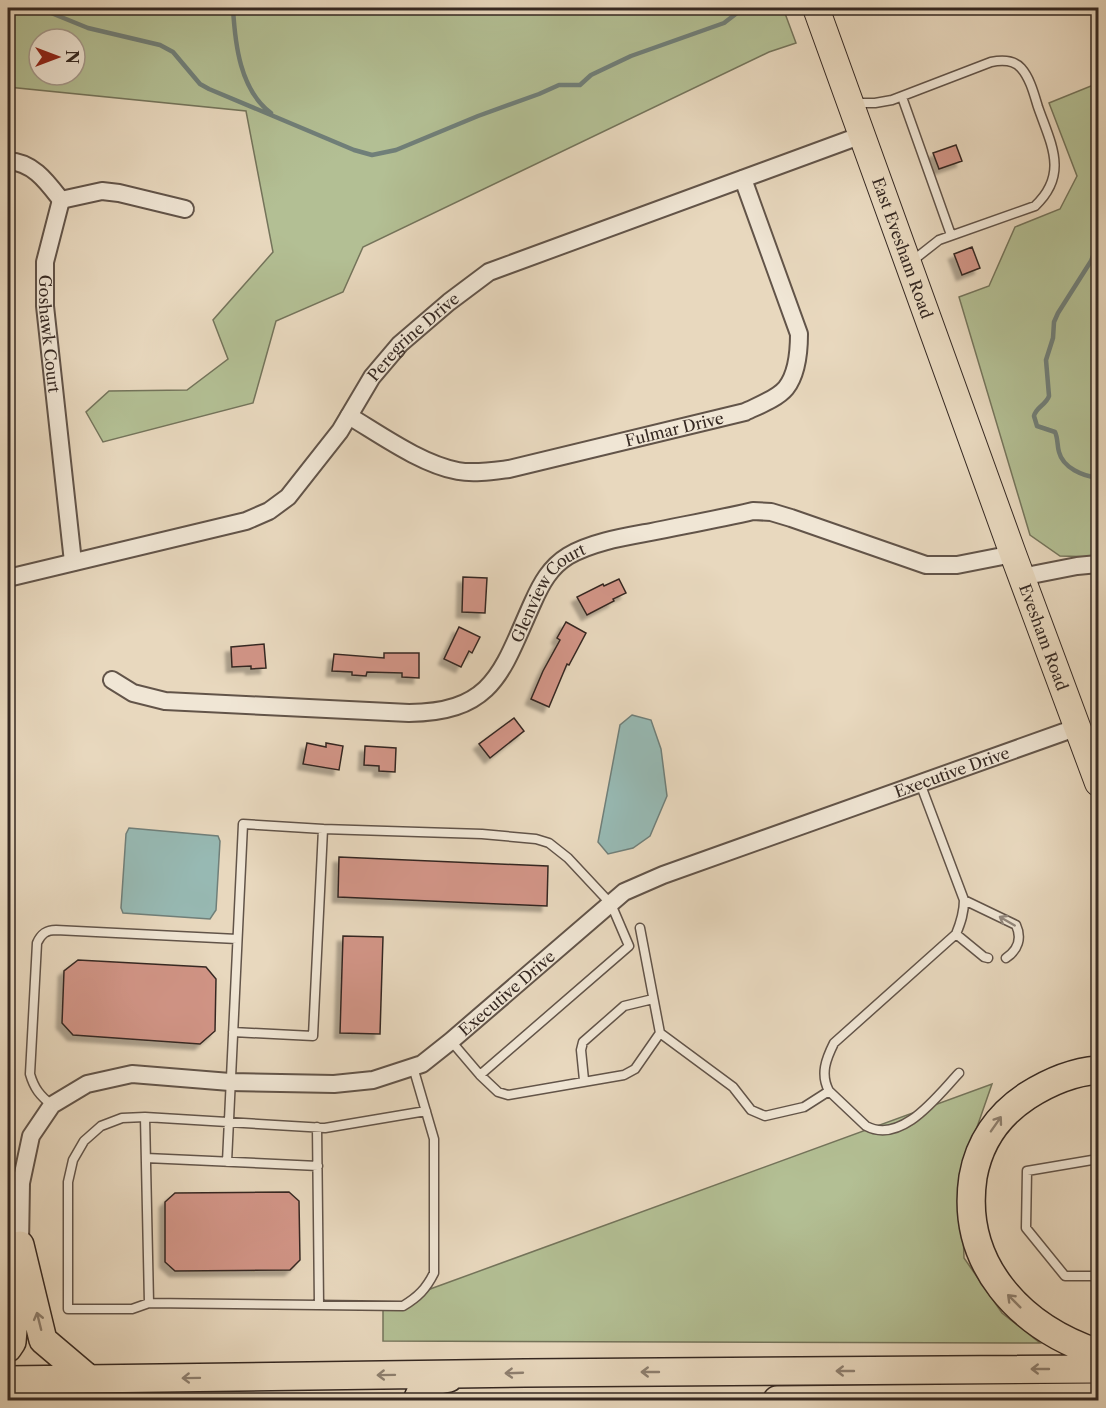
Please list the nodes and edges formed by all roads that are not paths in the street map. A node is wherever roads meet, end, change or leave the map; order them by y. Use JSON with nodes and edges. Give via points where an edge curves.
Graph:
{"nodes":[{"id":1,"x":816,"y":8,"type":"edge"},
{"id":2,"x":902,"y":97,"type":"junction"},
{"id":3,"x":850,"y":102,"type":"junction"},
{"id":4,"x":862,"y":135,"type":"junction"},
{"id":5,"x":8,"y":161,"type":"edge"},
{"id":6,"x":743,"y":179,"type":"junction"},
{"id":7,"x":61,"y":200,"type":"junction"},
{"id":8,"x":185,"y":209,"type":"dead end"},
{"id":9,"x":951,"y":235,"type":"junction"},
{"id":10,"x":909,"y":264,"type":"junction"},
{"id":11,"x":349,"y":416,"type":"junction"},
{"id":12,"x":990,"y":489,"type":"joint"},
{"id":13,"x":73,"y":562,"type":"junction"},
{"id":14,"x":1098,"y":564,"type":"edge"},
{"id":15,"x":1017,"y":565,"type":"junction"},
{"id":16,"x":8,"y":578,"type":"edge"},
{"id":17,"x":112,"y":680,"type":"dead end"},
{"id":18,"x":1078,"y":727,"type":"junction"},
{"id":19,"x":920,"y":783,"type":"junction"},
{"id":20,"x":1098,"y":783,"type":"edge"},
{"id":21,"x":323,"y":829,"type":"junction"},
{"id":22,"x":964,"y":900,"type":"junction"},
{"id":23,"x":611,"y":904,"type":"junction"},
{"id":24,"x":640,"y":928,"type":"dead end"},
{"id":25,"x":956,"y":934,"type":"junction"},
{"id":26,"x":237,"y":939,"type":"junction"},
{"id":27,"x":988,"y":958,"type":"dead end"},
{"id":28,"x":1006,"y":958,"type":"dead end"},
{"id":29,"x":653,"y":999,"type":"junction"},
{"id":30,"x":233,"y":1032,"type":"junction"},
{"id":31,"x":660,"y":1033,"type":"junction"},
{"id":32,"x":451,"y":1041,"type":"junction"},
{"id":33,"x":413,"y":1067,"type":"junction"},
{"id":34,"x":1098,"y":1070,"type":"edge"},
{"id":35,"x":959,"y":1072,"type":"dead end"},
{"id":36,"x":480,"y":1075,"type":"junction"},
{"id":37,"x":584,"y":1080,"type":"junction"},
{"id":38,"x":231,"y":1082,"type":"junction"},
{"id":39,"x":829,"y":1091,"type":"junction"},
{"id":40,"x":52,"y":1105,"type":"junction"},
{"id":41,"x":426,"y":1111,"type":"junction"},
{"id":42,"x":145,"y":1117,"type":"junction"},
{"id":43,"x":229,"y":1122,"type":"junction"},
{"id":44,"x":317,"y":1127,"type":"junction"},
{"id":45,"x":146,"y":1158,"type":"junction"},
{"id":46,"x":1098,"y":1158,"type":"edge"},
{"id":47,"x":226,"y":1162,"type":"junction"},
{"id":48,"x":318,"y":1166,"type":"junction"},
{"id":49,"x":20,"y":1245,"type":"junction"},
{"id":50,"x":1098,"y":1276,"type":"edge"},
{"id":51,"x":149,"y":1304,"type":"junction"},
{"id":52,"x":319,"y":1305,"type":"junction"},
{"id":53,"x":8,"y":1348,"type":"edge"},
{"id":54,"x":1098,"y":1353,"type":"edge"},
{"id":55,"x":1098,"y":1369,"type":"edge"},
{"id":56,"x":465,"y":1374,"type":"junction"},
{"id":57,"x":89,"y":1379,"type":"junction"},
{"id":58,"x":8,"y":1380,"type":"edge"},
{"id":59,"x":1098,"y":1397,"type":"edge"},
{"id":60,"x":417,"y":1401,"type":"edge"},
{"id":61,"x":777,"y":1401,"type":"edge"}],
"edges":[{"from":1,"to":3,"type":"main road","name":"East Evesham Road"},
{"from":2,"to":3,"type":"lane","via":[[875,103]]},
{"from":2,"to":9,"type":"lane"},
{"from":2,"to":9,"type":"lane","via":[[991,62],[1012,62],[1028,78],[1053,148],[1055,166],[1047,194],[1035,206]]},
{"from":3,"to":4,"type":"main road","name":"East Evesham Road"},
{"from":4,"to":6,"type":"street","name":"Peregrine Drive"},
{"from":4,"to":10,"type":"main road","name":"East Evesham Road"},
{"from":5,"to":7,"type":"street","via":[[25,164],[44,178]]},
{"from":6,"to":11,"type":"street","name":"Peregrine Drive","via":[[489,272],[400,344],[372,377]]},
{"from":6,"to":11,"type":"street","name":"Fulmar Drive","via":[[799,334],[794,371],[780,394],[745,412],[484,472],[458,471],[429,462]]},
{"from":7,"to":8,"type":"street","via":[[102,191]]},
{"from":7,"to":13,"type":"street","name":"Goshawk Court","via":[[45,262],[45,306]]},
{"from":9,"to":10,"type":"lane"},
{"from":10,"to":12,"type":"main road","name":"East Evesham Road"},
{"from":11,"to":13,"type":"street","name":"Peregrine Drive","via":[[288,497],[269,511],[246,521]]},
{"from":12,"to":15,"type":"main road","name":"Evesham Road"},
{"from":13,"to":16,"type":"street","name":"Peregrine Drive"},
{"from":14,"to":15,"type":"street","name":"Glenview Court"},
{"from":15,"to":17,"type":"street","name":"Glenview Court","via":[[926,565],[791,518],[753,511],[615,539],[568,556],[543,579],[496,678],[466,703],[448,710],[409,713],[165,701],[133,693]]},
{"from":15,"to":18,"type":"main road","name":"Evesham Road"},
{"from":18,"to":19,"type":"street","name":"Executive Drive"},
{"from":18,"to":20,"type":"main road","name":"Evesham Road"},
{"from":19,"to":22,"type":"lane"},
{"from":19,"to":23,"type":"street","name":"Executive Drive","via":[[663,875],[624,892]]},
{"from":21,"to":23,"type":"lane","via":[[536,838],[568,858]]},
{"from":21,"to":26,"type":"lane","via":[[243,824]]},
{"from":21,"to":30,"type":"lane","via":[[313,1036]]},
{"from":22,"to":25,"type":"lane"},
{"from":28,"to":22,"type":"lane","one_way":true,"via":[[1020,940],[1016,925]]},
{"from":23,"to":32,"type":"street","name":"Executive Drive"},
{"from":23,"to":36,"type":"lane","via":[[629,946]]},
{"from":24,"to":29,"type":"lane"},
{"from":25,"to":27,"type":"lane"},
{"from":25,"to":39,"type":"lane","via":[[834,1043],[824,1072]]},
{"from":26,"to":30,"type":"lane"},
{"from":26,"to":40,"type":"lane","via":[[56,930],[42,934],[37,943],[30,1074],[34,1086]]},
{"from":29,"to":31,"type":"lane"},
{"from":29,"to":37,"type":"lane","via":[[624,1006],[583,1042],[580,1050]]},
{"from":30,"to":38,"type":"lane"},
{"from":31,"to":37,"type":"lane","via":[[635,1069]]},
{"from":31,"to":39,"type":"lane","via":[[733,1087],[751,1110],[765,1116],[804,1107]]},
{"from":32,"to":33,"type":"street","name":"Executive Drive"},
{"from":32,"to":36,"type":"lane"},
{"from":33,"to":38,"type":"street","name":"Executive Drive","via":[[373,1080],[334,1084]]},
{"from":33,"to":41,"type":"lane"},
{"from":54,"to":34,"type":"highway","one_way":true,"via":[[1046,1329],[1004,1292],[977,1245],[971,1193],[984,1141],[999,1118],[1044,1085]]},
{"from":35,"to":39,"type":"lane","via":[[914,1119],[890,1129],[866,1126]]},
{"from":36,"to":37,"type":"lane","via":[[498,1092],[508,1095]]},
{"from":38,"to":40,"type":"street","name":"Executive Drive","via":[[132,1074],[87,1084]]},
{"from":38,"to":43,"type":"lane"},
{"from":40,"to":49,"type":"street","name":"Executive Drive","via":[[31,1136],[21,1184]]},
{"from":41,"to":44,"type":"lane"},
{"from":41,"to":52,"type":"lane","via":[[434,1139],[434,1273],[427,1287],[403,1306]]},
{"from":42,"to":43,"type":"lane"},
{"from":42,"to":45,"type":"lane"},
{"from":42,"to":51,"type":"lane","via":[[122,1118],[101,1126],[84,1141],[73,1160],[68,1182],[68,1309],[132,1309]]},
{"from":43,"to":44,"type":"lane"},
{"from":43,"to":47,"type":"lane"},
{"from":44,"to":48,"type":"lane"},
{"from":45,"to":47,"type":"lane"},
{"from":45,"to":51,"type":"lane"},
{"from":46,"to":50,"type":"lane","via":[[1027,1171],[1026,1228],[1065,1276]]},
{"from":47,"to":48,"type":"lane"},
{"from":48,"to":52,"type":"lane"},
{"from":49,"to":53,"type":"highway","via":[[12,1342]]},
{"from":57,"to":49,"type":"highway","one_way":true,"via":[[43,1340]]},
{"from":51,"to":52,"type":"lane"},
{"from":55,"to":56,"type":"highway","one_way":true},
{"from":56,"to":57,"type":"highway","one_way":true},
{"from":56,"to":60,"type":"highway","via":[[428,1383]]},
{"from":57,"to":58,"type":"highway"},
{"from":59,"to":61,"type":"highway"}]}
